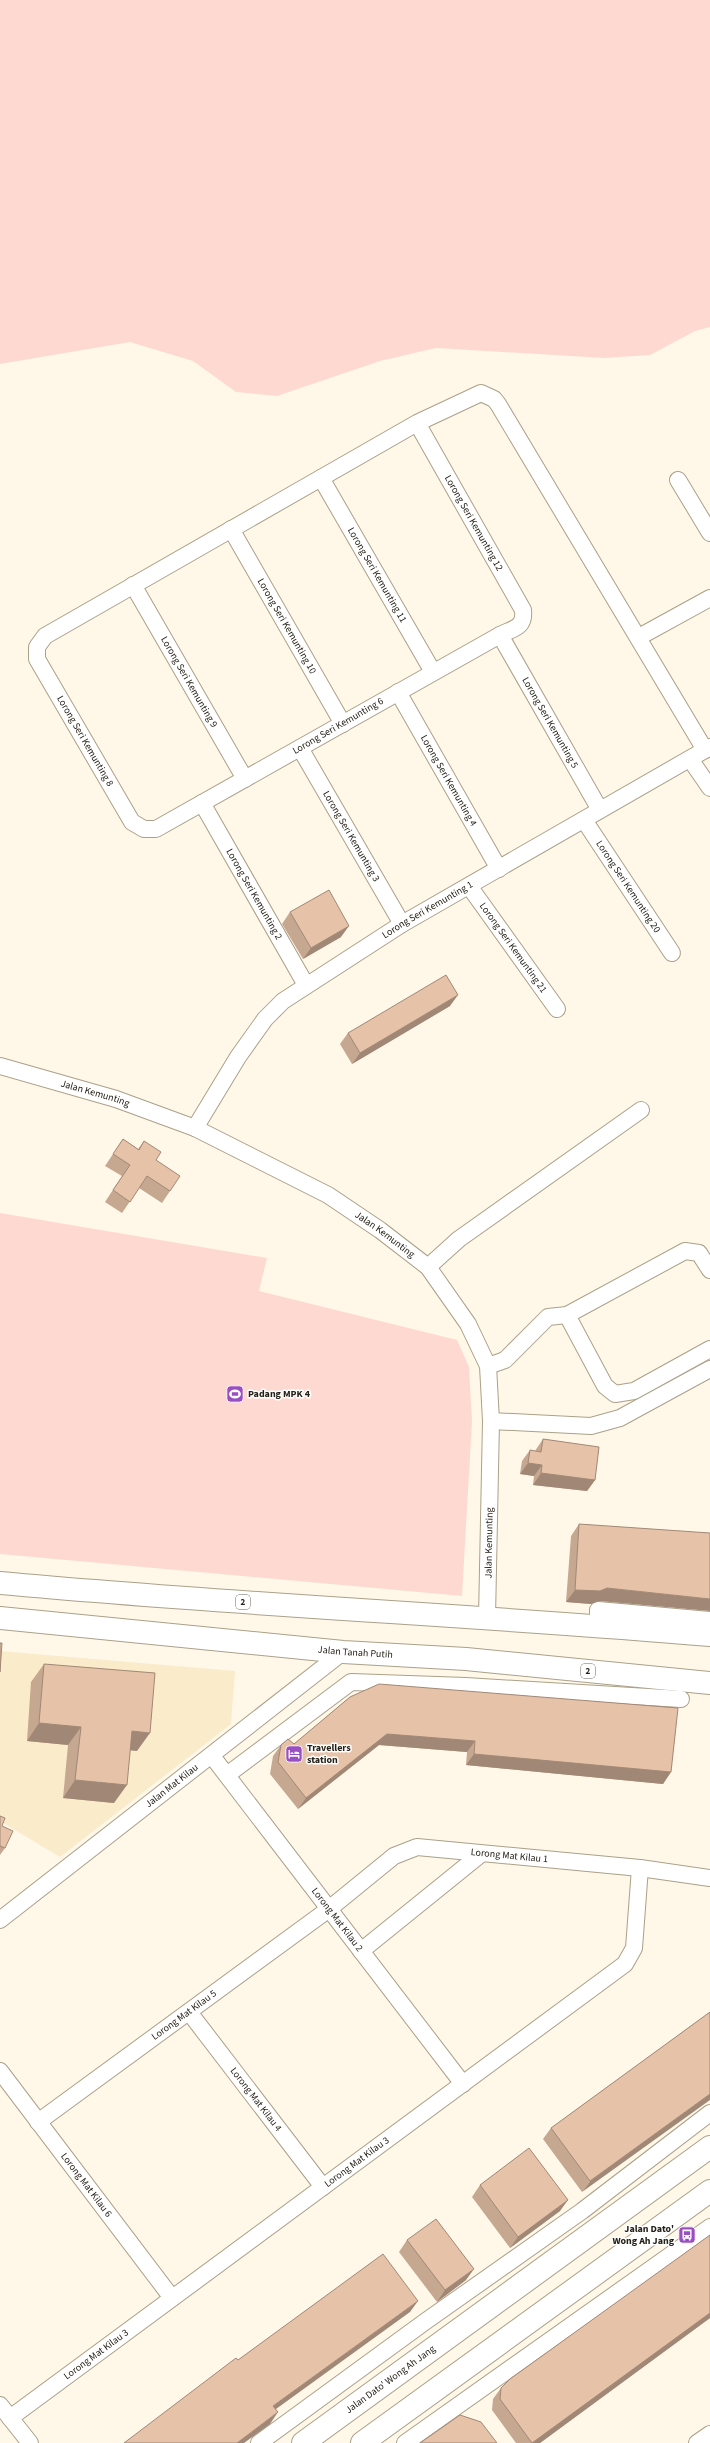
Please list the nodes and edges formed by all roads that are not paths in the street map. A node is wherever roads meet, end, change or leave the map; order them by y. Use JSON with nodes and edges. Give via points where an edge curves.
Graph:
{"nodes":[{"id":1,"x":417,"y":423,"type":"junction"},
{"id":2,"x":321,"y":478,"type":"junction"},
{"id":3,"x":678,"y":480,"type":"dead end"},
{"id":4,"x":231,"y":529,"type":"junction"},
{"id":5,"x":710,"y":533,"type":"edge"},
{"id":6,"x":133,"y":585,"type":"junction"},
{"id":7,"x":710,"y":598,"type":"edge"},
{"id":8,"x":521,"y":625,"type":"joint"},
{"id":9,"x":500,"y":634,"type":"junction"},
{"id":10,"x":639,"y":637,"type":"junction"},
{"id":11,"x":433,"y":672,"type":"junction"},
{"id":12,"x":398,"y":692,"type":"junction"},
{"id":13,"x":343,"y":724,"type":"junction"},
{"id":14,"x":300,"y":748,"type":"junction"},
{"id":15,"x":707,"y":749,"type":"edge"},
{"id":16,"x":690,"y":759,"type":"junction"},
{"id":17,"x":245,"y":779,"type":"junction"},
{"id":18,"x":710,"y":788,"type":"edge"},
{"id":19,"x":202,"y":803,"type":"junction"},
{"id":20,"x":600,"y":810,"type":"junction"},
{"id":21,"x":584,"y":820,"type":"junction"},
{"id":22,"x":156,"y":829,"type":"joint"},
{"id":23,"x":499,"y":868,"type":"junction"},
{"id":24,"x":469,"y":886,"type":"junction"},
{"id":25,"x":402,"y":924,"type":"junction"},
{"id":26,"x":672,"y":953,"type":"dead end"},
{"id":27,"x":306,"y":984,"type":"junction"},
{"id":28,"x":557,"y":1009,"type":"dead end"},
{"id":29,"x":0,"y":1066,"type":"edge"},
{"id":30,"x":641,"y":1110,"type":"dead end"},
{"id":31,"x":194,"y":1128,"type":"junction"},
{"id":32,"x":428,"y":1266,"type":"junction"},
{"id":33,"x":710,"y":1270,"type":"edge"},
{"id":34,"x":568,"y":1314,"type":"junction"},
{"id":35,"x":710,"y":1349,"type":"edge"},
{"id":36,"x":488,"y":1366,"type":"junction"},
{"id":37,"x":710,"y":1369,"type":"edge"},
{"id":38,"x":491,"y":1422,"type":"junction"},
{"id":39,"x":0,"y":1583,"type":"edge"},
{"id":40,"x":0,"y":1618,"type":"edge"},
{"id":41,"x":487,"y":1618,"type":"junction"},
{"id":42,"x":598,"y":1618,"type":"junction"},
{"id":43,"x":710,"y":1620,"type":"edge"},
{"id":44,"x":710,"y":1635,"type":"edge"},
{"id":45,"x":343,"y":1652,"type":"junction"},
{"id":46,"x":466,"y":1659,"type":"junction"},
{"id":47,"x":710,"y":1683,"type":"edge"},
{"id":48,"x":466,"y":1686,"type":"junction"},
{"id":49,"x":681,"y":1699,"type":"dead end"},
{"id":50,"x":212,"y":1756,"type":"junction"},
{"id":51,"x":227,"y":1775,"type":"junction"},
{"id":52,"x":482,"y":1854,"type":"junction"},
{"id":53,"x":640,"y":1868,"type":"junction"},
{"id":54,"x":710,"y":1878,"type":"edge"},
{"id":55,"x":329,"y":1909,"type":"junction"},
{"id":56,"x":0,"y":1920,"type":"edge"},
{"id":57,"x":361,"y":1951,"type":"junction"},
{"id":58,"x":189,"y":2012,"type":"junction"},
{"id":59,"x":0,"y":2071,"type":"edge"},
{"id":60,"x":463,"y":2084,"type":"junction"},
{"id":61,"x":710,"y":2113,"type":"edge"},
{"id":62,"x":38,"y":2122,"type":"junction"},
{"id":63,"x":710,"y":2147,"type":"edge"},
{"id":64,"x":324,"y":2187,"type":"junction"},
{"id":65,"x":710,"y":2191,"type":"edge"},
{"id":66,"x":582,"y":2211,"type":"junction"},
{"id":67,"x":710,"y":2227,"type":"edge"},
{"id":68,"x":600,"y":2228,"type":"junction"},
{"id":69,"x":172,"y":2298,"type":"junction"},
{"id":70,"x":0,"y":2405,"type":"edge"},
{"id":71,"x":10,"y":2418,"type":"junction"},
{"id":72,"x":710,"y":2434,"type":"edge"},
{"id":73,"x":30,"y":2443,"type":"edge"},
{"id":74,"x":259,"y":2443,"type":"edge"},
{"id":75,"x":303,"y":2443,"type":"edge"},
{"id":76,"x":362,"y":2443,"type":"edge"},
{"id":77,"x":404,"y":2443,"type":"edge"},
{"id":78,"x":697,"y":2443,"type":"edge"}],
"edges":[{"from":1,"to":2,"type":"street"},
{"from":1,"to":8,"type":"street","name":"Lorong Seri Kemunting 12","via":[[523,610],[524,619]]},
{"from":1,"to":10,"type":"street","via":[[481,393],[494,399]]},
{"from":2,"to":4,"type":"street"},
{"from":2,"to":11,"type":"street","name":"Lorong Seri Kemunting 11"},
{"from":3,"to":5,"type":"street"},
{"from":4,"to":6,"type":"street"},
{"from":4,"to":13,"type":"street","name":"Lorong Seri Kemunting 10"},
{"from":6,"to":17,"type":"street","name":"Lorong Seri Kemunting 9"},
{"from":6,"to":22,"type":"street","name":"Lorong Seri Kemunting 8","via":[[45,636],[37,647],[37,659],[132,822],[144,829]]},
{"from":7,"to":10,"type":"street"},
{"from":8,"to":9,"type":"street","name":"Lorong Seri Kemunting 6"},
{"from":9,"to":11,"type":"street","name":"Lorong Seri Kemunting 6"},
{"from":9,"to":20,"type":"street","name":"Lorong Seri Kemunting 5"},
{"from":10,"to":15,"type":"street"},
{"from":11,"to":12,"type":"street","name":"Lorong Seri Kemunting 6"},
{"from":12,"to":13,"type":"street","name":"Lorong Seri Kemunting 6"},
{"from":12,"to":23,"type":"street","name":"Lorong Seri Kemunting 4"},
{"from":13,"to":14,"type":"street","name":"Lorong Seri Kemunting 6"},
{"from":14,"to":17,"type":"street","name":"Lorong Seri Kemunting 6"},
{"from":14,"to":25,"type":"street","name":"Lorong Seri Kemunting 3"},
{"from":15,"to":16,"type":"street","name":"Lorong Seri Kemunting 1"},
{"from":16,"to":18,"type":"street"},
{"from":16,"to":20,"type":"street","name":"Lorong Seri Kemunting 1"},
{"from":17,"to":19,"type":"street","name":"Lorong Seri Kemunting 6"},
{"from":19,"to":22,"type":"street","name":"Lorong Seri Kemunting 6"},
{"from":19,"to":27,"type":"street","name":"Lorong Seri Kemunting 2"},
{"from":20,"to":21,"type":"street","name":"Lorong Seri Kemunting 1"},
{"from":21,"to":23,"type":"street","name":"Lorong Seri Kemunting 1"},
{"from":21,"to":26,"type":"street","name":"Lorong Seri Kemunting 20"},
{"from":23,"to":24,"type":"street","name":"Lorong Seri Kemunting 1"},
{"from":24,"to":25,"type":"street","name":"Lorong Seri Kemunting 1"},
{"from":24,"to":28,"type":"street","name":"Lorong Seri Kemunting 21"},
{"from":25,"to":27,"type":"street","name":"Lorong Seri Kemunting 1"},
{"from":27,"to":31,"type":"street","name":"Lorong Seri Kemunting 1","via":[[283,1001],[265,1019]]},
{"from":29,"to":31,"type":"street","name":"Jalan Kemunting","via":[[116,1099]]},
{"from":30,"to":32,"type":"street","via":[[459,1239]]},
{"from":31,"to":32,"type":"street","name":"Jalan Kemunting","via":[[328,1195]]},
{"from":32,"to":36,"type":"street","name":"Jalan Kemunting","via":[[468,1324]]},
{"from":33,"to":34,"type":"street","via":[[699,1253],[685,1251]]},
{"from":34,"to":35,"type":"street","via":[[605,1386],[615,1394],[634,1391]]},
{"from":34,"to":36,"type":"street","via":[[548,1317],[505,1360]]},
{"from":36,"to":38,"type":"street","name":"Jalan Kemunting"},
{"from":37,"to":38,"type":"street","via":[[620,1418],[591,1426]]},
{"from":38,"to":41,"type":"street","name":"Jalan Kemunting"},
{"from":39,"to":41,"type":"main road","number":"2"},
{"from":40,"to":45,"type":"main road","name":"Jalan Tanah Putih","number":"2"},
{"from":41,"to":42,"type":"main road","number":"2"},
{"from":42,"to":43,"type":"street"},
{"from":42,"to":44,"type":"main road","number":"2"},
{"from":45,"to":46,"type":"main road","name":"Jalan Tanah Putih","number":"2"},
{"from":45,"to":50,"type":"street","name":"Jalan Mat Kilau"},
{"from":46,"to":47,"type":"main road","name":"Jalan Tanah Putih","number":"2"},
{"from":46,"to":48,"type":"street"},
{"from":48,"to":49,"type":"street"},
{"from":48,"to":51,"type":"street","via":[[348,1683]]},
{"from":50,"to":51,"type":"street","name":"Lorong Mat Kilau 2"},
{"from":50,"to":56,"type":"street","name":"Jalan Mat Kilau"},
{"from":51,"to":55,"type":"street","name":"Lorong Mat Kilau 2"},
{"from":52,"to":53,"type":"street","name":"Lorong Mat Kilau 1"},
{"from":52,"to":55,"type":"street","name":"Lorong Mat Kilau 1","via":[[417,1847],[405,1850],[394,1856]]},
{"from":52,"to":57,"type":"street"},
{"from":53,"to":54,"type":"street","name":"Lorong Mat Kilau 1"},
{"from":53,"to":60,"type":"street","name":"Lorong Mat Kilau 3","via":[[634,1948],[625,1964]]},
{"from":55,"to":57,"type":"street","name":"Lorong Mat Kilau 2"},
{"from":55,"to":58,"type":"street","name":"Lorong Mat Kilau 5"},
{"from":57,"to":60,"type":"street","name":"Lorong Mat Kilau 2"},
{"from":58,"to":62,"type":"street","name":"Lorong Mat Kilau 5"},
{"from":58,"to":64,"type":"street","name":"Lorong Mat Kilau 4"},
{"from":59,"to":62,"type":"street","name":"Lorong Mat Kilau 6"},
{"from":60,"to":64,"type":"street","name":"Lorong Mat Kilau 3"},
{"from":61,"to":66,"type":"street"},
{"from":62,"to":69,"type":"street","name":"Lorong Mat Kilau 6"},
{"from":63,"to":68,"type":"main road","name":"Jalan Dato' Wong Ah Jang"},
{"from":64,"to":69,"type":"street","name":"Lorong Mat Kilau 3"},
{"from":65,"to":76,"type":"main road"},
{"from":66,"to":68,"type":"street"},
{"from":66,"to":74,"type":"street","via":[[426,2320]]},
{"from":67,"to":77,"type":"street"},
{"from":68,"to":75,"type":"main road","name":"Jalan Dato' Wong Ah Jang"},
{"from":69,"to":71,"type":"street","name":"Lorong Mat Kilau 3"},
{"from":70,"to":71,"type":"street"},
{"from":71,"to":73,"type":"street"},
{"from":72,"to":78,"type":"street"}]}
